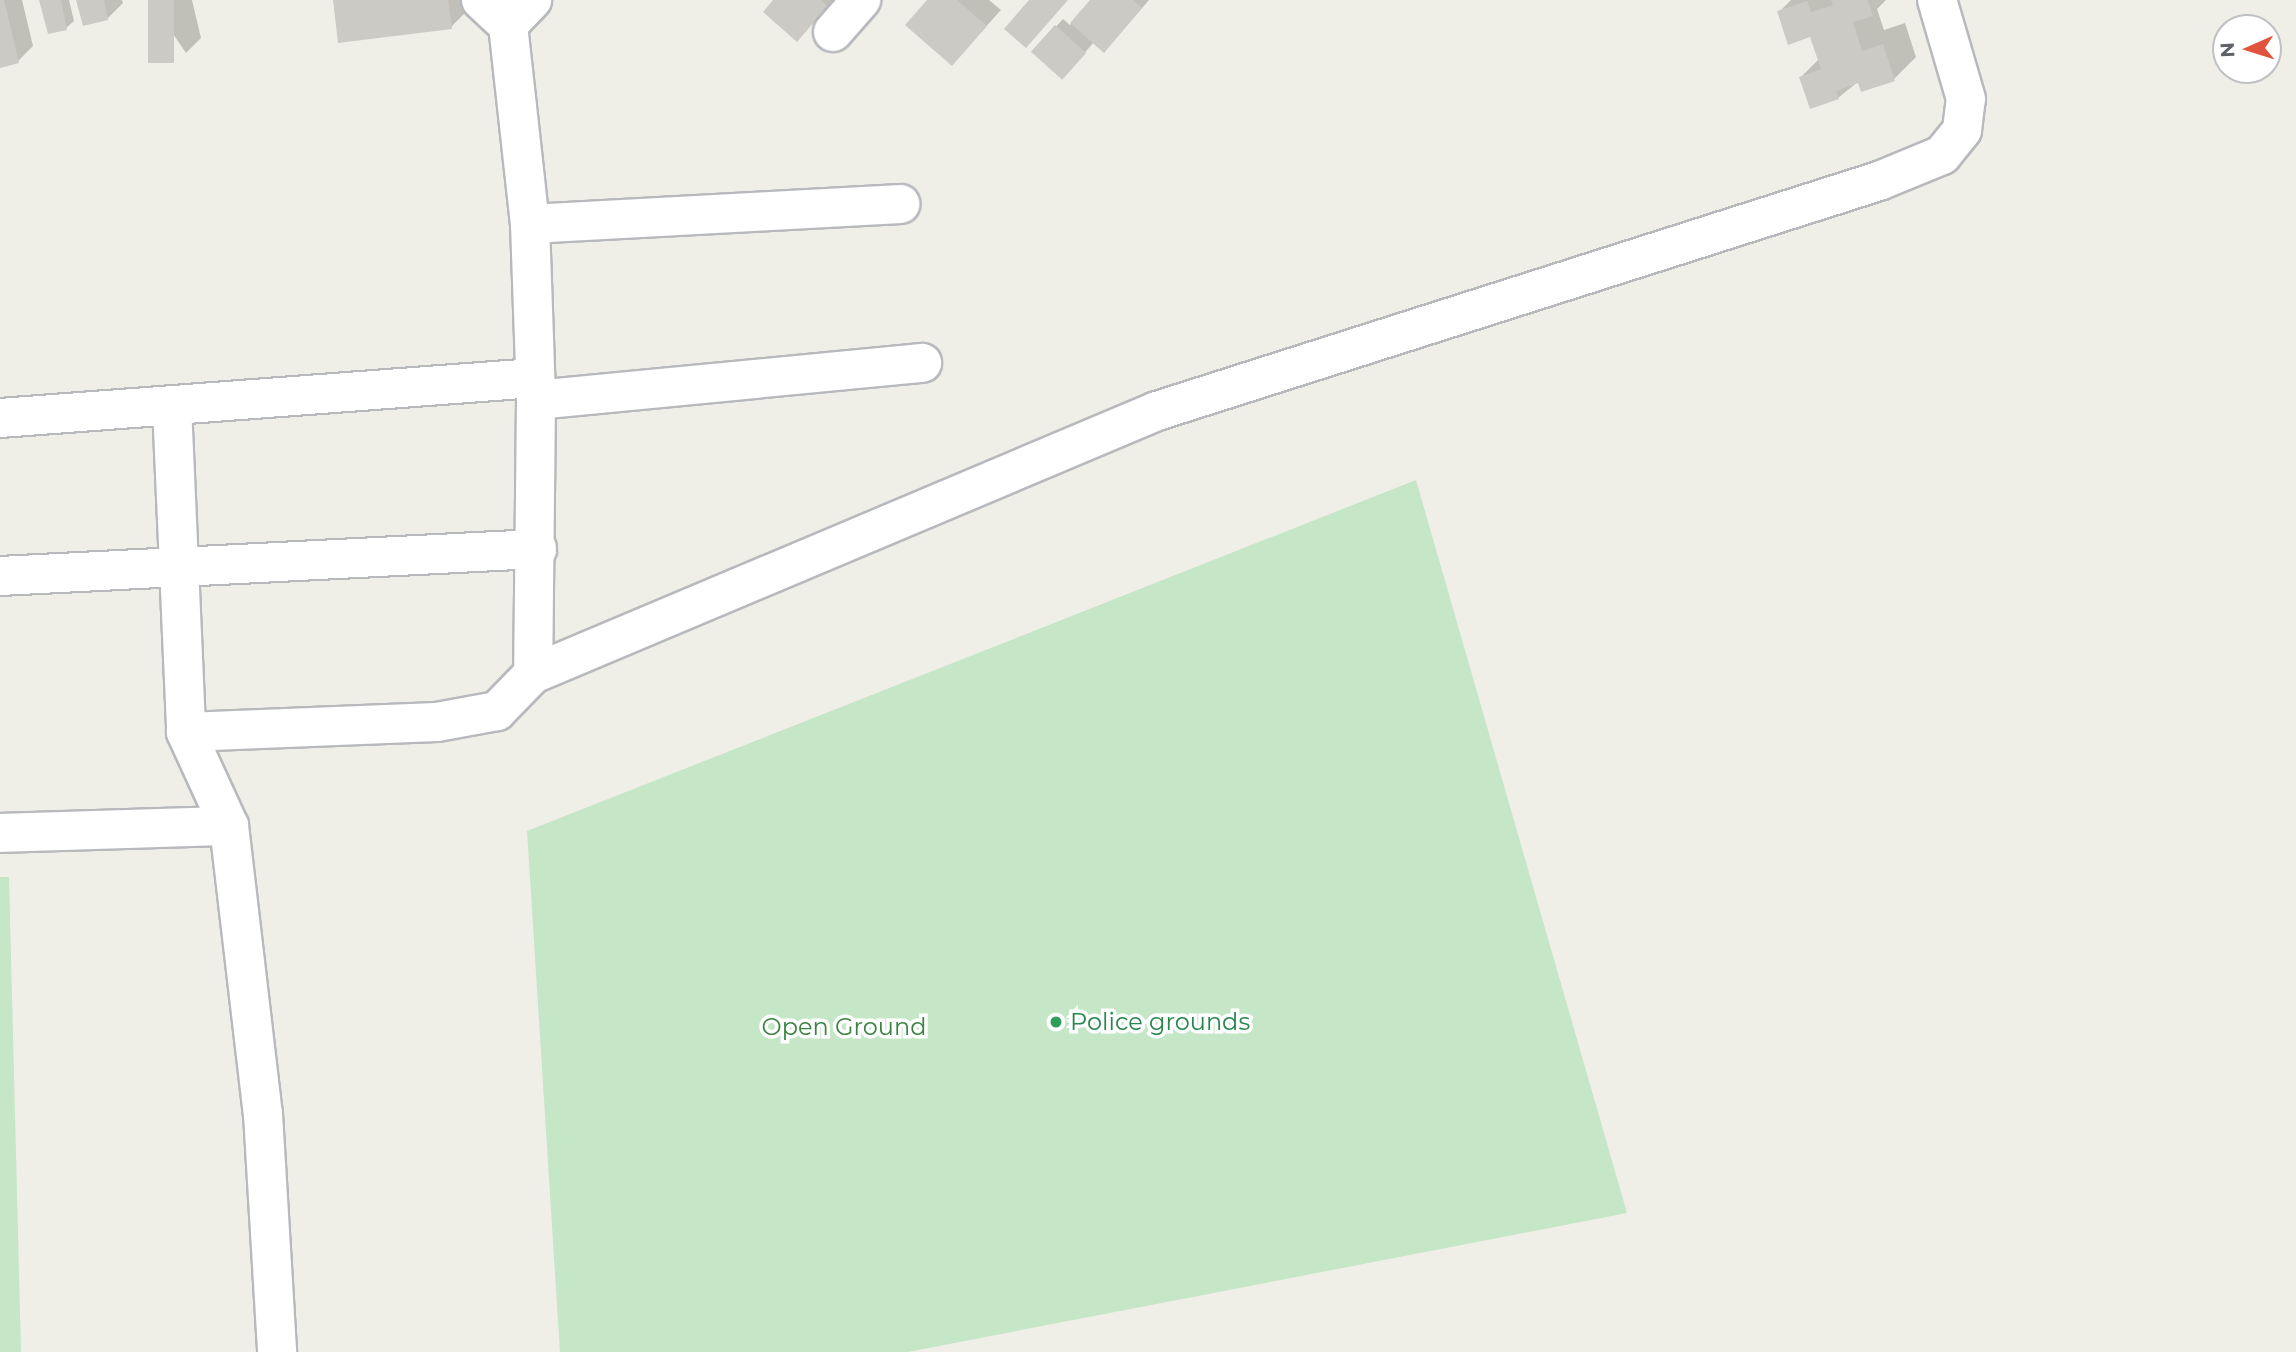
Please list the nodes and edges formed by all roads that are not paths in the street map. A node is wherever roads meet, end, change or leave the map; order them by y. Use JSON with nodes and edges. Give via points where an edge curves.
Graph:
{"nodes":[{"id":1,"x":861,"y":0,"type":"edge"},
{"id":2,"x":1937,"y":0,"type":"edge"},
{"id":3,"x":507,"y":8,"type":"edge"},
{"id":4,"x":834,"y":32,"type":"dead end"},
{"id":5,"x":900,"y":204,"type":"dead end"},
{"id":6,"x":530,"y":225,"type":"junction"},
{"id":7,"x":922,"y":363,"type":"dead end"},
{"id":8,"x":535,"y":388,"type":"junction"},
{"id":9,"x":172,"y":406,"type":"junction"},
{"id":10,"x":0,"y":418,"type":"edge"},
{"id":11,"x":537,"y":549,"type":"junction"},
{"id":12,"x":181,"y":567,"type":"junction"},
{"id":13,"x":0,"y":576,"type":"edge"},
{"id":14,"x":533,"y":674,"type":"junction"},
{"id":15,"x":186,"y":732,"type":"junction"},
{"id":16,"x":229,"y":826,"type":"junction"},
{"id":17,"x":0,"y":833,"type":"edge"},
{"id":18,"x":277,"y":1352,"type":"edge"}],
"edges":[{"from":1,"to":4,"type":"street"},
{"from":2,"to":14,"type":"street","via":[[1966,99],[1962,130],[1941,155],[1880,181],[1157,411]]},
{"from":3,"to":6,"type":"street"},
{"from":5,"to":6,"type":"street"},
{"from":6,"to":8,"type":"street"},
{"from":7,"to":8,"type":"street"},
{"from":8,"to":9,"type":"street"},
{"from":8,"to":11,"type":"street"},
{"from":9,"to":10,"type":"street"},
{"from":9,"to":12,"type":"street"},
{"from":11,"to":12,"type":"street"},
{"from":11,"to":14,"type":"street"},
{"from":12,"to":13,"type":"street"},
{"from":12,"to":15,"type":"street"},
{"from":14,"to":15,"type":"street","via":[[497,711],[437,722]]},
{"from":15,"to":16,"type":"street"},
{"from":16,"to":17,"type":"street"},
{"from":16,"to":18,"type":"street","via":[[263,1114]]}]}
